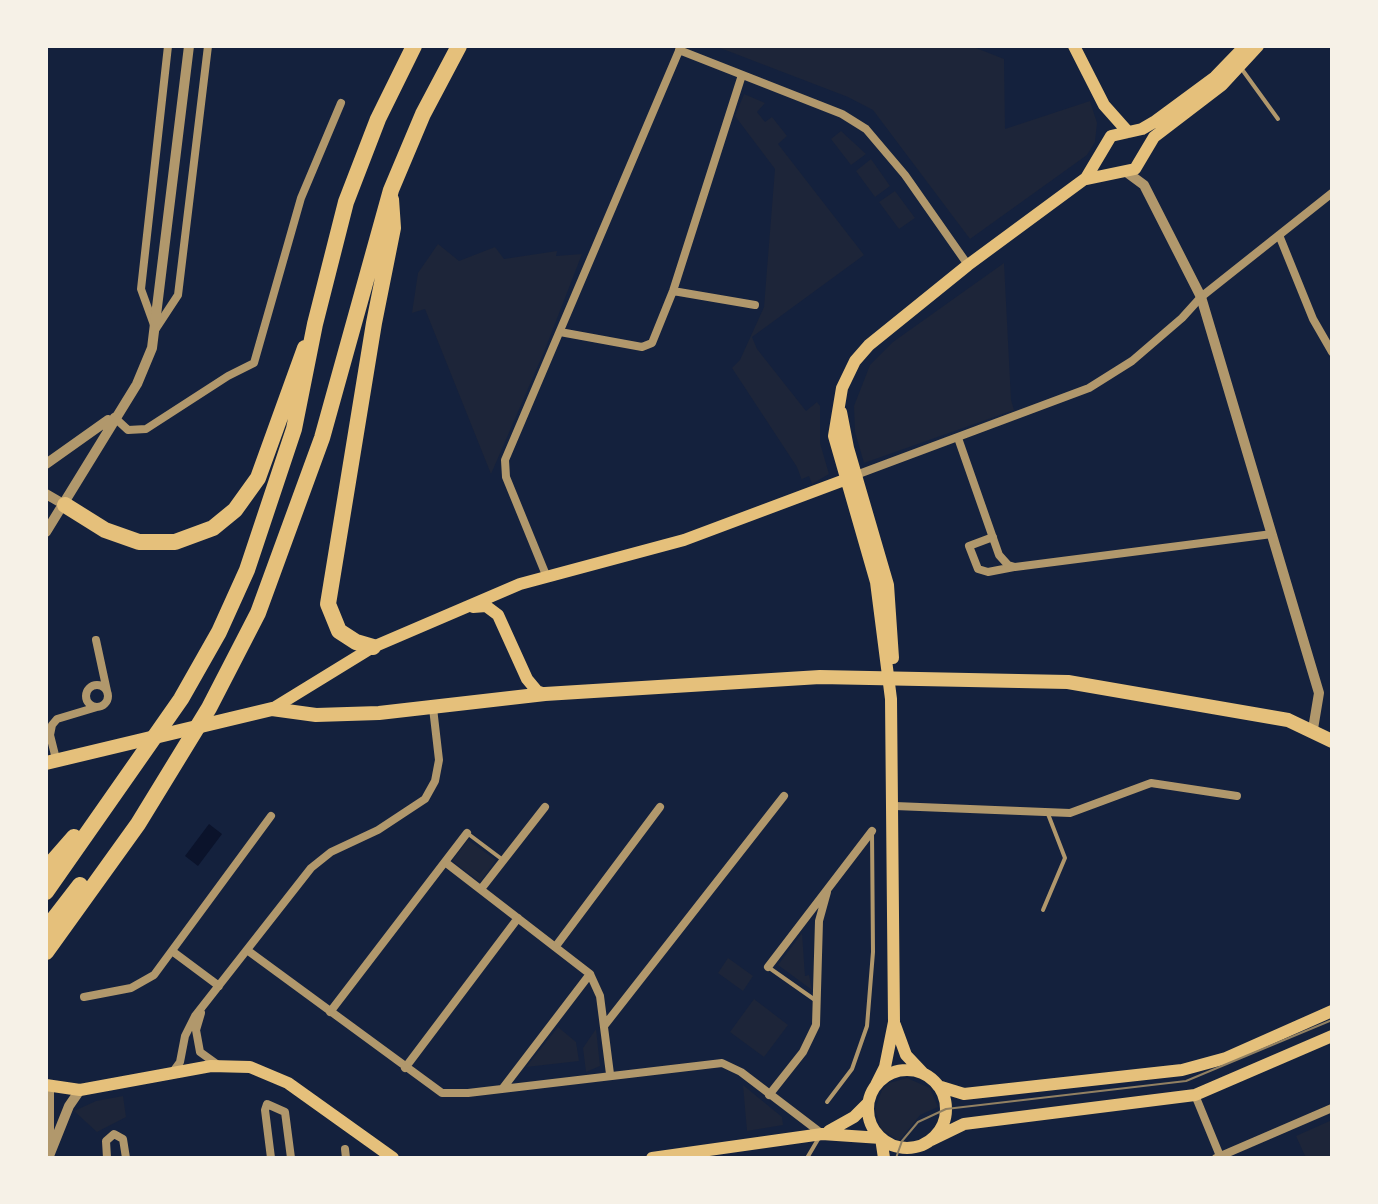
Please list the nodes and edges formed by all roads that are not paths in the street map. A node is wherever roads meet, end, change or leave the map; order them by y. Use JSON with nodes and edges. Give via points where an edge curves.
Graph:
{"nodes":[{"id":1,"x":168,"y":46,"type":"edge"},
{"id":2,"x":189,"y":46,"type":"edge"},
{"id":3,"x":208,"y":46,"type":"edge"},
{"id":4,"x":414,"y":46,"type":"edge"},
{"id":5,"x":459,"y":46,"type":"edge"},
{"id":6,"x":1074,"y":46,"type":"edge"},
{"id":7,"x":1245,"y":46,"type":"edge"},
{"id":8,"x":1258,"y":46,"type":"edge"},
{"id":9,"x":680,"y":48,"type":"edge"},
{"id":10,"x":1241,"y":68,"type":"junction"},
{"id":11,"x":742,"y":75,"type":"junction"},
{"id":12,"x":341,"y":103,"type":"dead end"},
{"id":13,"x":1191,"y":103,"type":"junction"},
{"id":14,"x":1104,"y":105,"type":"junction"},
{"id":15,"x":1278,"y":119,"type":"dead end"},
{"id":16,"x":1129,"y":132,"type":"junction"},
{"id":17,"x":1106,"y":144,"type":"junction"},
{"id":18,"x":1144,"y":156,"type":"junction"},
{"id":19,"x":1123,"y":172,"type":"junction"},
{"id":20,"x":1081,"y":183,"type":"junction"},
{"id":21,"x":391,"y":190,"type":"junction"},
{"id":22,"x":1148,"y":192,"type":"junction"},
{"id":23,"x":1332,"y":193,"type":"edge"},
{"id":24,"x":1279,"y":235,"type":"junction"},
{"id":25,"x":968,"y":265,"type":"junction"},
{"id":26,"x":673,"y":291,"type":"junction"},
{"id":27,"x":1201,"y":297,"type":"junction"},
{"id":28,"x":755,"y":305,"type":"dead end"},
{"id":29,"x":315,"y":324,"type":"junction"},
{"id":30,"x":155,"y":330,"type":"junction"},
{"id":31,"x":560,"y":332,"type":"junction"},
{"id":32,"x":1332,"y":352,"type":"edge"},
{"id":33,"x":113,"y":417,"type":"junction"},
{"id":34,"x":958,"y":438,"type":"junction"},
{"id":35,"x":46,"y":464,"type":"edge"},
{"id":36,"x":851,"y":477,"type":"junction"},
{"id":37,"x":46,"y":494,"type":"edge"},
{"id":38,"x":65,"y":505,"type":"junction"},
{"id":39,"x":46,"y":532,"type":"edge"},
{"id":40,"x":1272,"y":534,"type":"junction"},
{"id":41,"x":993,"y":537,"type":"junction"},
{"id":42,"x":1015,"y":567,"type":"junction"},
{"id":43,"x":546,"y":575,"type":"junction"},
{"id":44,"x":520,"y":584,"type":"junction"},
{"id":45,"x":454,"y":613,"type":"junction"},
{"id":46,"x":502,"y":621,"type":"junction"},
{"id":47,"x":96,"y":640,"type":"dead end"},
{"id":48,"x":373,"y":647,"type":"junction"},
{"id":49,"x":521,"y":666,"type":"junction"},
{"id":50,"x":103,"y":668,"type":"junction"},
{"id":51,"x":890,"y":677,"type":"junction"},
{"id":52,"x":87,"y":690,"type":"junction"},
{"id":53,"x":303,"y":690,"type":"junction"},
{"id":54,"x":107,"y":692,"type":"junction"},
{"id":55,"x":545,"y":694,"type":"junction"},
{"id":56,"x":510,"y":698,"type":"junction"},
{"id":57,"x":97,"y":707,"type":"junction"},
{"id":58,"x":433,"y":708,"type":"junction"},
{"id":59,"x":269,"y":710,"type":"junction"},
{"id":60,"x":303,"y":714,"type":"junction"},
{"id":61,"x":70,"y":715,"type":"junction"},
{"id":62,"x":1313,"y":729,"type":"junction"},
{"id":63,"x":192,"y":737,"type":"junction"},
{"id":64,"x":1332,"y":741,"type":"edge"},
{"id":65,"x":51,"y":761,"type":"edge"},
{"id":66,"x":135,"y":766,"type":"junction"},
{"id":67,"x":784,"y":796,"type":"dead end"},
{"id":68,"x":1237,"y":796,"type":"dead end"},
{"id":69,"x":895,"y":806,"type":"junction"},
{"id":70,"x":545,"y":807,"type":"dead end"},
{"id":71,"x":660,"y":807,"type":"dead end"},
{"id":72,"x":1048,"y":814,"type":"junction"},
{"id":73,"x":271,"y":816,"type":"dead end"},
{"id":74,"x":872,"y":831,"type":"joint"},
{"id":75,"x":467,"y":833,"type":"joint"},
{"id":76,"x":503,"y":860,"type":"junction"},
{"id":77,"x":445,"y":862,"type":"junction"},
{"id":78,"x":46,"y":869,"type":"edge"},
{"id":79,"x":481,"y":889,"type":"junction"},
{"id":80,"x":46,"y":892,"type":"edge"},
{"id":81,"x":827,"y":892,"type":"junction"},
{"id":82,"x":1043,"y":910,"type":"dead end"},
{"id":83,"x":518,"y":918,"type":"junction"},
{"id":84,"x":46,"y":929,"type":"edge"},
{"id":85,"x":556,"y":946,"type":"junction"},
{"id":86,"x":247,"y":950,"type":"junction"},
{"id":87,"x":172,"y":951,"type":"junction"},
{"id":88,"x":46,"y":952,"type":"edge"},
{"id":89,"x":768,"y":967,"type":"joint"},
{"id":90,"x":590,"y":974,"type":"junction"},
{"id":91,"x":219,"y":986,"type":"junction"},
{"id":92,"x":84,"y":997,"type":"dead end"},
{"id":93,"x":819,"y":1003,"type":"junction"},
{"id":94,"x":204,"y":1005,"type":"junction"},
{"id":95,"x":1332,"y":1011,"type":"edge"},
{"id":96,"x":330,"y":1012,"type":"junction"},
{"id":97,"x":894,"y":1022,"type":"junction"},
{"id":98,"x":604,"y":1026,"type":"junction"},
{"id":99,"x":1332,"y":1036,"type":"edge"},
{"id":100,"x":218,"y":1065,"type":"junction"},
{"id":101,"x":405,"y":1068,"type":"junction"},
{"id":102,"x":172,"y":1073,"type":"junction"},
{"id":103,"x":610,"y":1074,"type":"junction"},
{"id":104,"x":926,"y":1075,"type":"junction"},
{"id":105,"x":876,"y":1085,"type":"junction"},
{"id":106,"x":48,"y":1086,"type":"edge"},
{"id":107,"x":938,"y":1086,"type":"junction"},
{"id":108,"x":503,"y":1088,"type":"junction"},
{"id":109,"x":80,"y":1090,"type":"junction"},
{"id":110,"x":769,"y":1095,"type":"junction"},
{"id":111,"x":1195,"y":1095,"type":"junction"},
{"id":112,"x":827,"y":1102,"type":"dead end"},
{"id":113,"x":868,"y":1103,"type":"junction"},
{"id":114,"x":1332,"y":1108,"type":"edge"},
{"id":115,"x":822,"y":1134,"type":"junction"},
{"id":116,"x":881,"y":1138,"type":"junction"},
{"id":117,"x":927,"y":1142,"type":"junction"},
{"id":118,"x":49,"y":1157,"type":"edge"},
{"id":119,"x":1218,"y":1157,"type":"edge"},
{"id":120,"x":107,"y":1158,"type":"edge"},
{"id":121,"x":126,"y":1158,"type":"edge"},
{"id":122,"x":271,"y":1158,"type":"edge"},
{"id":123,"x":291,"y":1158,"type":"edge"},
{"id":124,"x":393,"y":1158,"type":"edge"},
{"id":125,"x":652,"y":1158,"type":"edge"},
{"id":126,"x":807,"y":1158,"type":"edge"},
{"id":127,"x":884,"y":1158,"type":"edge"},
{"id":128,"x":917,"y":1158,"type":"edge"}],
"edges":[{"from":1,"to":30,"type":"street","via":[[141,289]]},
{"from":2,"to":30,"type":"street"},
{"from":3,"to":30,"type":"street","via":[[178,295]]},
{"from":4,"to":29,"type":"highway","via":[[353,183]]},
{"from":5,"to":21,"type":"highway"},
{"from":6,"to":14,"type":"main road"},
{"from":7,"to":13,"type":"main road"},
{"from":8,"to":10,"type":"main road"},
{"from":9,"to":11,"type":"street"},
{"from":9,"to":31,"type":"street"},
{"from":10,"to":13,"type":"main road"},
{"from":10,"to":15,"type":"lane"},
{"from":11,"to":25,"type":"street","via":[[842,114],[866,129]]},
{"from":11,"to":26,"type":"street"},
{"from":12,"to":33,"type":"street","via":[[301,198],[254,363],[146,429],[128,430]]},
{"from":13,"to":16,"type":"main road"},
{"from":13,"to":18,"type":"main road","via":[[1154,137]]},
{"from":14,"to":16,"type":"main road"},
{"from":14,"to":17,"type":"main road"},
{"from":16,"to":17,"type":"main road","via":[[1117,133]]},
{"from":16,"to":18,"type":"main road","via":[[1141,140]]},
{"from":17,"to":19,"type":"main road","via":[[1106,160]]},
{"from":17,"to":20,"type":"main road"},
{"from":18,"to":19,"type":"main road","via":[[1135,169]]},
{"from":18,"to":22,"type":"street"},
{"from":19,"to":20,"type":"main road"},
{"from":19,"to":22,"type":"street","via":[[1136,176]]},
{"from":20,"to":25,"type":"main road"},
{"from":21,"to":48,"type":"highway","via":[[393,228],[328,604],[339,631]]},
{"from":21,"to":63,"type":"highway","via":[[322,438],[282,555],[246,641]]},
{"from":22,"to":27,"type":"street"},
{"from":23,"to":24,"type":"street"},
{"from":24,"to":27,"type":"street"},
{"from":24,"to":32,"type":"street"},
{"from":25,"to":36,"type":"main road","via":[[855,361],[842,388],[834,436]]},
{"from":26,"to":28,"type":"street"},
{"from":26,"to":31,"type":"street","via":[[647,347]]},
{"from":27,"to":34,"type":"street","via":[[1132,361],[1089,388]]},
{"from":27,"to":40,"type":"street"},
{"from":29,"to":38,"type":"highway","via":[[264,465],[225,520],[201,535],[151,543],[117,535]]},
{"from":29,"to":66,"type":"highway","via":[[291,441],[247,570],[204,660]]},
{"from":30,"to":33,"type":"street","via":[[137,384]]},
{"from":31,"to":43,"type":"street","via":[[504,465]]},
{"from":33,"to":35,"type":"street"},
{"from":33,"to":38,"type":"street"},
{"from":34,"to":36,"type":"street"},
{"from":34,"to":41,"type":"street"},
{"from":36,"to":43,"type":"main road","via":[[684,540]]},
{"from":36,"to":51,"type":"main road","via":[[876,582]]},
{"from":37,"to":38,"type":"street"},
{"from":38,"to":39,"type":"street"},
{"from":40,"to":42,"type":"street"},
{"from":40,"to":62,"type":"street","via":[[1319,693]]},
{"from":41,"to":42,"type":"street","via":[[1003,561]]},
{"from":41,"to":42,"type":"street","via":[[969,546],[978,569]]},
{"from":43,"to":44,"type":"main road"},
{"from":44,"to":45,"type":"main road"},
{"from":44,"to":46,"type":"main road","via":[[502,597]]},
{"from":45,"to":46,"type":"main road","via":[[486,606]]},
{"from":45,"to":48,"type":"main road"},
{"from":46,"to":49,"type":"main road"},
{"from":47,"to":50,"type":"street"},
{"from":48,"to":53,"type":"main road"},
{"from":49,"to":55,"type":"main road","via":[[531,686]]},
{"from":49,"to":56,"type":"main road","via":[[520,687]]},
{"from":50,"to":52,"type":"street"},
{"from":50,"to":54,"type":"street"},
{"from":51,"to":55,"type":"main road"},
{"from":51,"to":62,"type":"main road","via":[[1049,679],[1288,720]]},
{"from":51,"to":69,"type":"main road"},
{"from":52,"to":54,"type":"street","via":[[98,685]]},
{"from":52,"to":57,"type":"street","via":[[88,703]]},
{"from":52,"to":61,"type":"street"},
{"from":53,"to":59,"type":"main road"},
{"from":53,"to":60,"type":"main road","via":[[298,699]]},
{"from":54,"to":57,"type":"street","via":[[106,702]]},
{"from":55,"to":56,"type":"main road"},
{"from":56,"to":58,"type":"main road"},
{"from":57,"to":61,"type":"street"},
{"from":58,"to":60,"type":"main road"},
{"from":58,"to":86,"type":"street","via":[[439,760],[425,799],[311,868]]},
{"from":59,"to":60,"type":"main road"},
{"from":59,"to":65,"type":"main road"},
{"from":61,"to":65,"type":"street","via":[[57,719],[50,729]]},
{"from":62,"to":64,"type":"main road"},
{"from":63,"to":84,"type":"highway"},
{"from":63,"to":88,"type":"highway","via":[[138,824]]},
{"from":66,"to":78,"type":"highway"},
{"from":66,"to":80,"type":"highway"},
{"from":67,"to":98,"type":"street"},
{"from":68,"to":72,"type":"street","via":[[1151,783],[1089,808]]},
{"from":69,"to":72,"type":"street"},
{"from":69,"to":97,"type":"main road"},
{"from":70,"to":76,"type":"street"},
{"from":71,"to":85,"type":"street"},
{"from":72,"to":82,"type":"lane","via":[[1065,858]]},
{"from":73,"to":87,"type":"street"},
{"from":74,"to":81,"type":"street"},
{"from":74,"to":112,"type":"lane","via":[[873,952],[867,1026],[852,1069]]},
{"from":75,"to":76,"type":"lane"},
{"from":75,"to":77,"type":"street"},
{"from":76,"to":79,"type":"street"},
{"from":77,"to":79,"type":"street"},
{"from":77,"to":96,"type":"street"},
{"from":79,"to":83,"type":"street"},
{"from":81,"to":89,"type":"street"},
{"from":81,"to":93,"type":"street","via":[[819,921]]},
{"from":83,"to":85,"type":"street"},
{"from":83,"to":101,"type":"street"},
{"from":85,"to":90,"type":"street"},
{"from":86,"to":91,"type":"street"},
{"from":86,"to":96,"type":"street"},
{"from":87,"to":91,"type":"street"},
{"from":87,"to":92,"type":"street","via":[[140,984]]},
{"from":89,"to":93,"type":"lane"},
{"from":90,"to":98,"type":"street"},
{"from":90,"to":108,"type":"street"},
{"from":91,"to":94,"type":"street"},
{"from":93,"to":110,"type":"street","via":[[811,1039]]},
{"from":94,"to":100,"type":"street","via":[[196,1030],[200,1052]]},
{"from":94,"to":102,"type":"street","via":[[189,1026]]},
{"from":95,"to":107,"type":"main road","via":[[1226,1058],[1182,1070],[964,1094]]},
{"from":96,"to":101,"type":"street"},
{"from":97,"to":104,"type":"main road","via":[[906,1055]]},
{"from":97,"to":105,"type":"main road"},
{"from":98,"to":103,"type":"street"},
{"from":99,"to":111,"type":"main road"},
{"from":100,"to":102,"type":"main road"},
{"from":100,"to":124,"type":"main road","via":[[263,1070],[288,1083]]},
{"from":101,"to":108,"type":"street","via":[[442,1093]]},
{"from":102,"to":109,"type":"main road"},
{"from":103,"to":108,"type":"street"},
{"from":103,"to":110,"type":"street","via":[[722,1063]]},
{"from":104,"to":105,"type":"main road","via":[[904,1070]]},
{"from":104,"to":107,"type":"main road"},
{"from":105,"to":113,"type":"main road"},
{"from":106,"to":109,"type":"main road"},
{"from":106,"to":118,"type":"street"},
{"from":107,"to":117,"type":"main road","via":[[945,1117]]},
{"from":109,"to":118,"type":"street"},
{"from":110,"to":115,"type":"street"},
{"from":111,"to":117,"type":"main road","via":[[964,1124]]},
{"from":111,"to":119,"type":"street"},
{"from":113,"to":115,"type":"main road","via":[[850,1120]]},
{"from":113,"to":116,"type":"main road","via":[[870,1121]]},
{"from":114,"to":119,"type":"street"},
{"from":115,"to":116,"type":"main road"},
{"from":115,"to":125,"type":"main road"},
{"from":115,"to":126,"type":"lane"},
{"from":116,"to":117,"type":"main road","via":[[900,1147]]},
{"from":116,"to":127,"type":"main road"},
{"from":117,"to":128,"type":"main road"},
{"from":120,"to":121,"type":"street","via":[[106,1141],[114,1134],[123,1139]]},
{"from":122,"to":123,"type":"street","via":[[267,1104],[285,1112]]}]}
